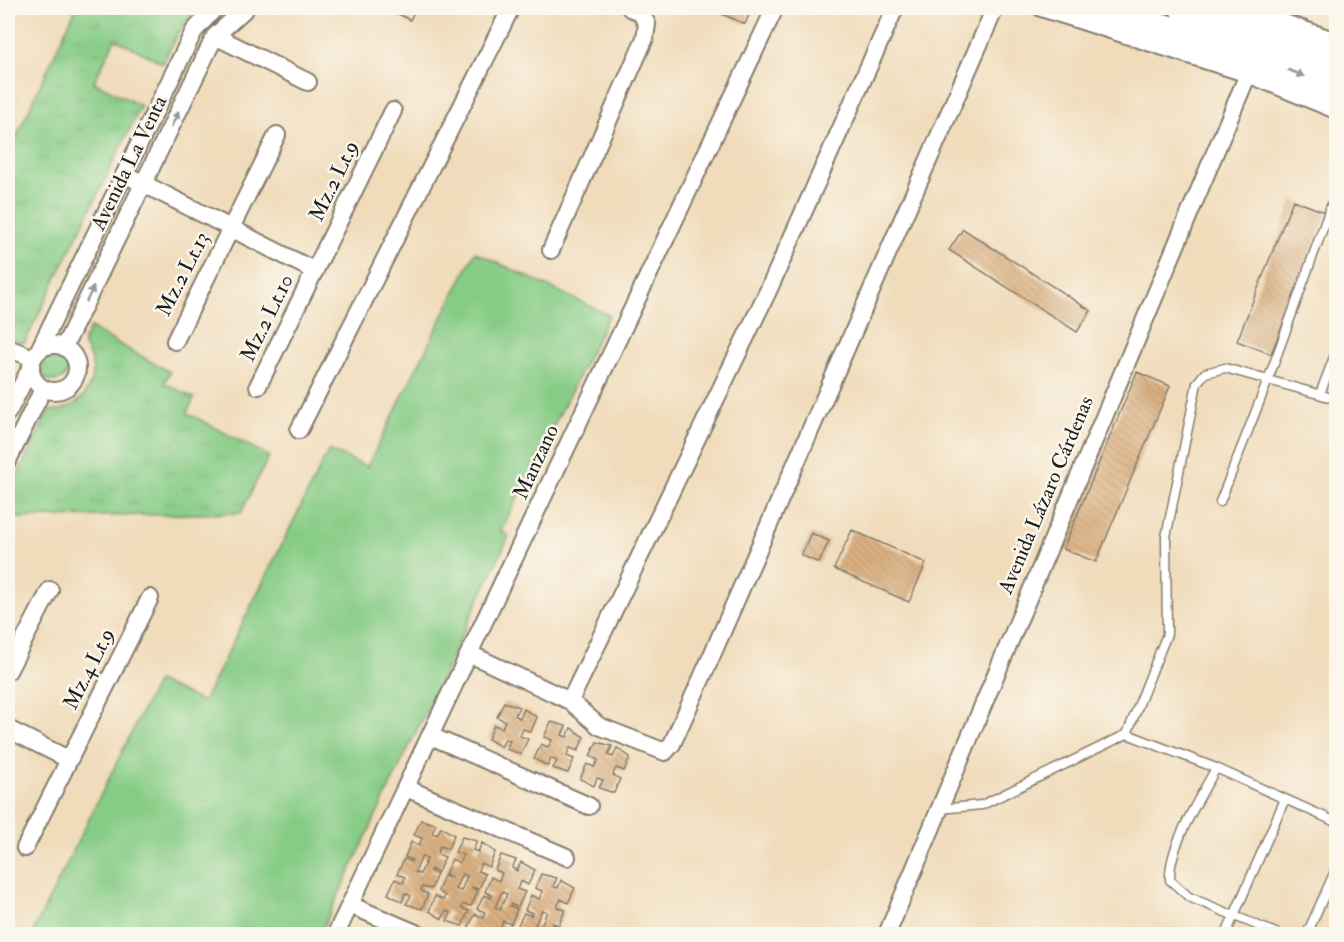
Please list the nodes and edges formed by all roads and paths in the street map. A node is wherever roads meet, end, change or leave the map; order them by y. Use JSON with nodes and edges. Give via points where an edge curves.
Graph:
{"nodes":[{"id":1,"x":215,"y":8,"type":"edge"},
{"id":2,"x":246,"y":8,"type":"edge"},
{"id":3,"x":511,"y":8,"type":"edge"},
{"id":4,"x":630,"y":8,"type":"edge"},
{"id":5,"x":775,"y":8,"type":"edge"},
{"id":6,"x":895,"y":8,"type":"edge"},
{"id":7,"x":995,"y":8,"type":"edge"},
{"id":8,"x":1041,"y":8,"type":"edge"},
{"id":9,"x":1099,"y":8,"type":"edge"},
{"id":10,"x":1184,"y":8,"type":"edge"},
{"id":11,"x":1245,"y":12,"type":"edge"},
{"id":12,"x":214,"y":36,"type":"junction"},
{"id":13,"x":1336,"y":41,"type":"edge"},
{"id":14,"x":1336,"y":60,"type":"edge"},
{"id":15,"x":1248,"y":74,"type":"junction"},
{"id":16,"x":308,"y":82,"type":"dead end"},
{"id":17,"x":1336,"y":90,"type":"edge"},
{"id":18,"x":1336,"y":110,"type":"edge"},
{"id":19,"x":393,"y":111,"type":"dead end"},
{"id":20,"x":277,"y":135,"type":"dead end"},
{"id":21,"x":124,"y":174,"type":"junction"},
{"id":22,"x":144,"y":184,"type":"junction"},
{"id":23,"x":1336,"y":192,"type":"edge"},
{"id":24,"x":232,"y":228,"type":"junction"},
{"id":25,"x":551,"y":250,"type":"dead end"},
{"id":26,"x":315,"y":271,"type":"junction"},
{"id":27,"x":175,"y":341,"type":"dead end"},
{"id":28,"x":64,"y":347,"type":"junction"},
{"id":29,"x":8,"y":348,"type":"edge"},
{"id":30,"x":1336,"y":352,"type":"edge"},
{"id":31,"x":34,"y":359,"type":"junction"},
{"id":32,"x":1268,"y":380,"type":"junction"},
{"id":33,"x":258,"y":386,"type":"dead end"},
{"id":34,"x":43,"y":389,"type":"junction"},
{"id":35,"x":1320,"y":394,"type":"junction"},
{"id":36,"x":1336,"y":399,"type":"edge"},
{"id":37,"x":8,"y":412,"type":"edge"},
{"id":38,"x":299,"y":430,"type":"dead end"},
{"id":39,"x":8,"y":459,"type":"edge"},
{"id":40,"x":1220,"y":502,"type":"dead end"},
{"id":41,"x":50,"y":590,"type":"dead end"},
{"id":42,"x":150,"y":598,"type":"dead end"},
{"id":43,"x":471,"y":654,"type":"junction"},
{"id":44,"x":8,"y":671,"type":"edge"},
{"id":45,"x":570,"y":702,"type":"junction"},
{"id":46,"x":8,"y":729,"type":"edge"},
{"id":47,"x":1127,"y":734,"type":"junction"},
{"id":48,"x":431,"y":736,"type":"junction"},
{"id":49,"x":68,"y":759,"type":"junction"},
{"id":50,"x":1215,"y":768,"type":"junction"},
{"id":51,"x":406,"y":788,"type":"junction"},
{"id":52,"x":1285,"y":799,"type":"junction"},
{"id":53,"x":589,"y":806,"type":"dead end"},
{"id":54,"x":938,"y":809,"type":"junction"},
{"id":55,"x":1336,"y":822,"type":"edge"},
{"id":56,"x":25,"y":848,"type":"dead end"},
{"id":57,"x":567,"y":857,"type":"dead end"},
{"id":58,"x":1336,"y":869,"type":"edge"},
{"id":59,"x":350,"y":905,"type":"junction"},
{"id":60,"x":1233,"y":916,"type":"junction"},
{"id":61,"x":336,"y":934,"type":"edge"},
{"id":62,"x":418,"y":934,"type":"edge"},
{"id":63,"x":887,"y":934,"type":"edge"},
{"id":64,"x":1226,"y":934,"type":"edge"},
{"id":65,"x":1278,"y":934,"type":"edge"},
{"id":66,"x":1306,"y":934,"type":"edge"}],
"edges":[{"from":1,"to":21,"type":"street","name":"Avenida La Venta","via":[[194,31]]},
{"from":2,"to":12,"type":"street","name":"Avenida La Venta"},
{"from":3,"to":38,"type":"street"},
{"from":4,"to":25,"type":"street","via":[[640,12],[647,24],[645,38]]},
{"from":5,"to":43,"type":"street","name":"Manzano"},
{"from":6,"to":45,"type":"street","via":[[768,291]]},
{"from":7,"to":45,"type":"street","via":[[672,744],[665,752],[657,750],[599,726]]},
{"from":8,"to":15,"type":"street"},
{"from":9,"to":17,"type":"highway","one_way":true,"via":[[1257,57]]},
{"from":10,"to":11,"type":"highway"},
{"from":11,"to":13,"type":"street"},
{"from":11,"to":14,"type":"highway"},
{"from":12,"to":16,"type":"street"},
{"from":22,"to":12,"type":"street","name":"Avenida La Venta","one_way":true},
{"from":15,"to":18,"type":"street"},
{"from":15,"to":54,"type":"street","name":"Avenida Lázaro Cárdenas"},
{"from":19,"to":26,"type":"street","name":"Mz.2 Lt.9"},
{"from":20,"to":24,"type":"street","name":"Mz.2 Lt.13"},
{"from":21,"to":22,"type":"street"},
{"from":21,"to":31,"type":"street","name":"Avenida La Venta"},
{"from":22,"to":24,"type":"street"},
{"from":28,"to":22,"type":"street","name":"Avenida La Venta","one_way":true},
{"from":23,"to":32,"type":"lane"},
{"from":24,"to":26,"type":"street"},
{"from":24,"to":27,"type":"street","name":"Mz.2 Lt.13"},
{"from":26,"to":33,"type":"street","name":"Mz.2 Lt.10"},
{"from":28,"to":31,"type":"street","via":[[51,345]]},
{"from":28,"to":34,"type":"street","via":[[75,357],[75,379],[65,389]]},
{"from":29,"to":31,"type":"street"},
{"from":30,"to":35,"type":"lane"},
{"from":31,"to":34,"type":"street","via":[[34,380]]},
{"from":31,"to":37,"type":"street","name":"Avenida La Venta"},
{"from":32,"to":35,"type":"lane"},
{"from":32,"to":40,"type":"lane"},
{"from":32,"to":47,"type":"lane","via":[[1225,368],[1205,373],[1197,383],[1166,537],[1167,634]]},
{"from":34,"to":39,"type":"street"},
{"from":35,"to":36,"type":"lane"},
{"from":41,"to":44,"type":"street"},
{"from":42,"to":49,"type":"street","name":"Mz.4 Lt.9"},
{"from":43,"to":45,"type":"street"},
{"from":43,"to":48,"type":"street","name":"Manzano"},
{"from":46,"to":49,"type":"street"},
{"from":47,"to":50,"type":"lane"},
{"from":47,"to":54,"type":"lane","via":[[982,805]]},
{"from":48,"to":51,"type":"street","name":"Manzano"},
{"from":48,"to":53,"type":"street"},
{"from":49,"to":56,"type":"street","name":"Mz.4 Lt.9"},
{"from":50,"to":52,"type":"lane"},
{"from":50,"to":60,"type":"lane","via":[[1182,834],[1169,869],[1170,880],[1189,897]]},
{"from":51,"to":57,"type":"street"},
{"from":51,"to":59,"type":"street","name":"Manzano"},
{"from":52,"to":55,"type":"lane"},
{"from":52,"to":60,"type":"lane"},
{"from":54,"to":63,"type":"street","name":"Avenida Lázaro Cárdenas"},
{"from":58,"to":66,"type":"lane"},
{"from":59,"to":61,"type":"street","name":"Manzano"},
{"from":59,"to":62,"type":"street"},
{"from":60,"to":64,"type":"lane"},
{"from":60,"to":65,"type":"lane"}]}
